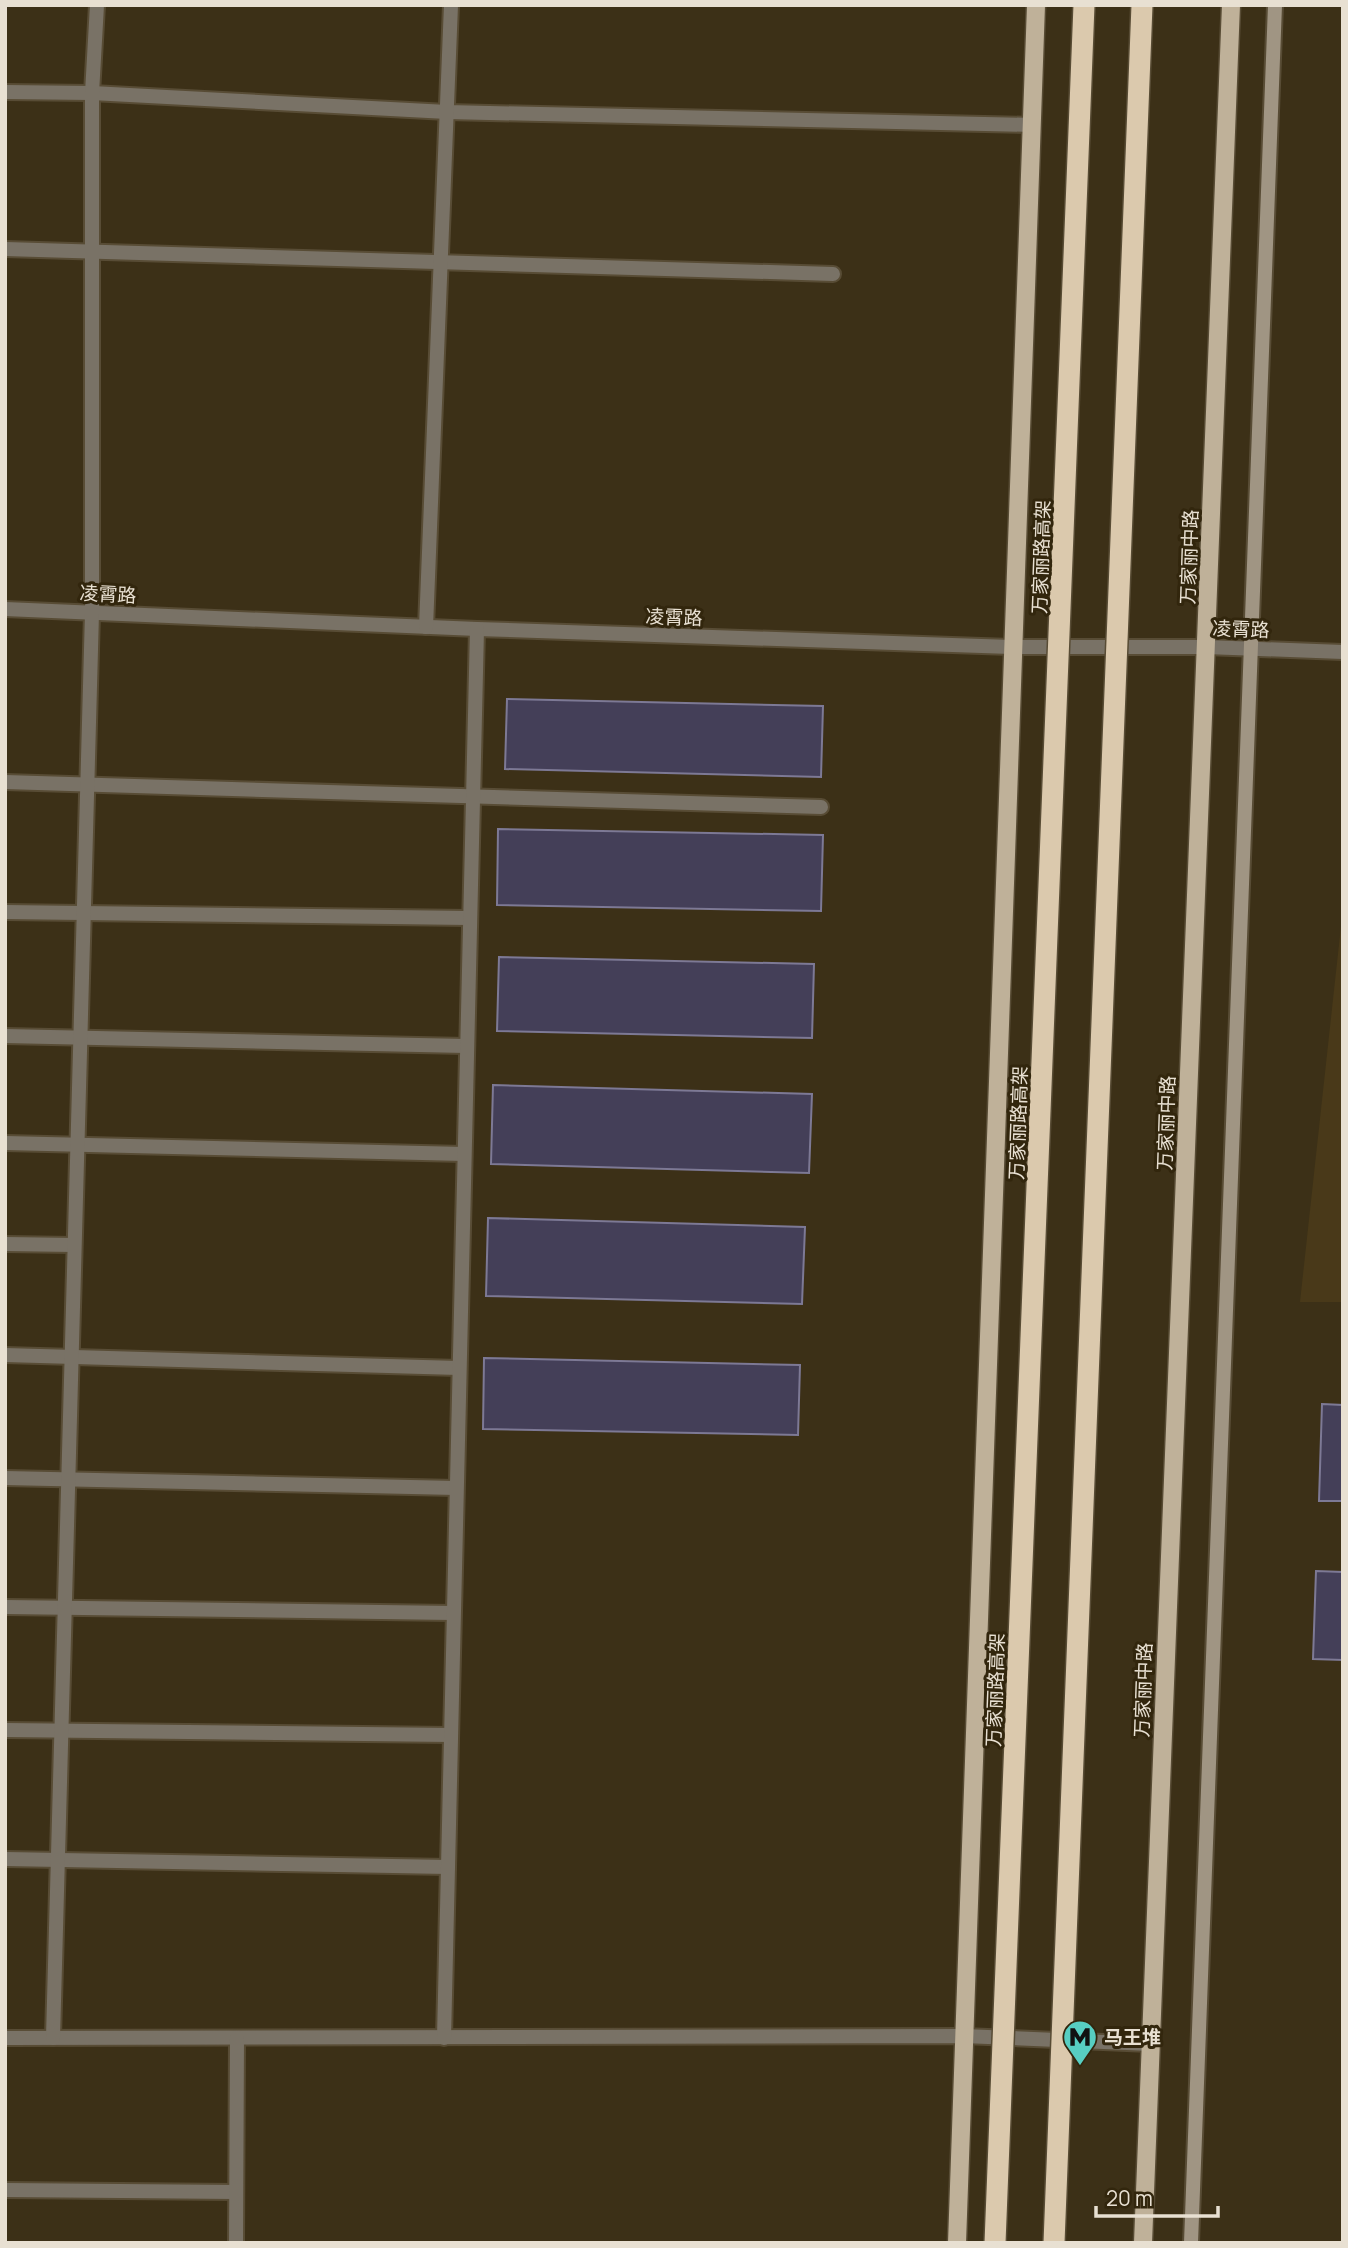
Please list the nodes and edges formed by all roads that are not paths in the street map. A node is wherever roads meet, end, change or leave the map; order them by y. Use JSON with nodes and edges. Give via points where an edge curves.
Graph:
{"nodes":[{"id":1,"x":97,"y":5,"type":"edge"},
{"id":2,"x":451,"y":5,"type":"edge"},
{"id":3,"x":1036,"y":5,"type":"edge"},
{"id":4,"x":1084,"y":5,"type":"edge"},
{"id":5,"x":1142,"y":5,"type":"edge"},
{"id":6,"x":1231,"y":5,"type":"edge"},
{"id":7,"x":1275,"y":5,"type":"edge"},
{"id":8,"x":5,"y":92,"type":"edge"},
{"id":9,"x":92,"y":93,"type":"junction"},
{"id":10,"x":447,"y":112,"type":"junction"},
{"id":11,"x":1032,"y":125,"type":"junction"},
{"id":12,"x":5,"y":249,"type":"edge"},
{"id":13,"x":92,"y":251,"type":"junction"},
{"id":14,"x":441,"y":262,"type":"junction"},
{"id":15,"x":833,"y":274,"type":"dead end"},
{"id":16,"x":5,"y":609,"type":"edge"},
{"id":17,"x":92,"y":612,"type":"junction"},
{"id":18,"x":426,"y":627,"type":"junction"},
{"id":19,"x":477,"y":629,"type":"junction"},
{"id":20,"x":1012,"y":647,"type":"junction"},
{"id":21,"x":1206,"y":647,"type":"junction"},
{"id":22,"x":1251,"y":649,"type":"junction"},
{"id":23,"x":1343,"y":652,"type":"edge"},
{"id":24,"x":5,"y":782,"type":"edge"},
{"id":25,"x":87,"y":784,"type":"junction"},
{"id":26,"x":472,"y":796,"type":"junction"},
{"id":27,"x":821,"y":807,"type":"dead end"},
{"id":28,"x":5,"y":912,"type":"edge"},
{"id":29,"x":83,"y":913,"type":"junction"},
{"id":30,"x":469,"y":918,"type":"junction"},
{"id":31,"x":5,"y":1036,"type":"edge"},
{"id":32,"x":80,"y":1038,"type":"junction"},
{"id":33,"x":466,"y":1046,"type":"junction"},
{"id":34,"x":5,"y":1143,"type":"edge"},
{"id":35,"x":77,"y":1144,"type":"junction"},
{"id":36,"x":464,"y":1154,"type":"junction"},
{"id":37,"x":5,"y":1244,"type":"edge"},
{"id":38,"x":74,"y":1245,"type":"junction"},
{"id":39,"x":5,"y":1355,"type":"edge"},
{"id":40,"x":71,"y":1356,"type":"junction"},
{"id":41,"x":459,"y":1368,"type":"junction"},
{"id":42,"x":5,"y":1478,"type":"edge"},
{"id":43,"x":68,"y":1479,"type":"junction"},
{"id":44,"x":456,"y":1488,"type":"junction"},
{"id":45,"x":5,"y":1607,"type":"edge"},
{"id":46,"x":65,"y":1608,"type":"junction"},
{"id":47,"x":453,"y":1613,"type":"junction"},
{"id":48,"x":5,"y":1730,"type":"edge"},
{"id":49,"x":62,"y":1731,"type":"junction"},
{"id":50,"x":451,"y":1735,"type":"junction"},
{"id":51,"x":5,"y":1858,"type":"edge"},
{"id":52,"x":58,"y":1860,"type":"junction"},
{"id":53,"x":448,"y":1867,"type":"junction"},
{"id":54,"x":964,"y":2036,"type":"junction"},
{"id":55,"x":5,"y":2038,"type":"edge"},
{"id":56,"x":53,"y":2038,"type":"junction"},
{"id":57,"x":237,"y":2038,"type":"junction"},
{"id":58,"x":444,"y":2038,"type":"junction"},
{"id":59,"x":1150,"y":2044,"type":"junction"},
{"id":60,"x":5,"y":2190,"type":"edge"},
{"id":61,"x":236,"y":2192,"type":"junction"},
{"id":62,"x":236,"y":2243,"type":"edge"},
{"id":63,"x":957,"y":2243,"type":"edge"},
{"id":64,"x":995,"y":2243,"type":"edge"},
{"id":65,"x":1054,"y":2243,"type":"edge"},
{"id":66,"x":1143,"y":2243,"type":"edge"},
{"id":67,"x":1191,"y":2243,"type":"edge"}],
"edges":[{"from":1,"to":9,"type":"street"},
{"from":2,"to":10,"type":"street"},
{"from":3,"to":11,"type":"main road"},
{"from":4,"to":64,"type":"highway","name":"万家丽路高架","bridge":true},
{"from":5,"to":65,"type":"highway","bridge":true},
{"from":6,"to":21,"type":"main road","name":"万家丽中路"},
{"from":7,"to":22,"type":"street"},
{"from":8,"to":9,"type":"street"},
{"from":9,"to":10,"type":"street"},
{"from":9,"to":13,"type":"street"},
{"from":10,"to":11,"type":"street"},
{"from":10,"to":14,"type":"street"},
{"from":11,"to":20,"type":"main road"},
{"from":12,"to":13,"type":"street"},
{"from":13,"to":14,"type":"street"},
{"from":13,"to":17,"type":"street"},
{"from":14,"to":15,"type":"street"},
{"from":14,"to":18,"type":"street"},
{"from":16,"to":17,"type":"street","name":"凌霄路"},
{"from":17,"to":18,"type":"street","name":"凌霄路"},
{"from":17,"to":25,"type":"street"},
{"from":18,"to":19,"type":"street","name":"凌霄路"},
{"from":19,"to":20,"type":"street","name":"凌霄路"},
{"from":19,"to":26,"type":"street"},
{"from":20,"to":21,"type":"street","name":"凌霄路"},
{"from":20,"to":54,"type":"main road"},
{"from":21,"to":22,"type":"street","name":"凌霄路"},
{"from":21,"to":59,"type":"main road","name":"万家丽中路"},
{"from":22,"to":23,"type":"street","name":"凌霄路"},
{"from":22,"to":67,"type":"street"},
{"from":24,"to":25,"type":"street"},
{"from":25,"to":26,"type":"street"},
{"from":25,"to":29,"type":"street"},
{"from":26,"to":27,"type":"street"},
{"from":26,"to":30,"type":"street"},
{"from":28,"to":29,"type":"street"},
{"from":29,"to":30,"type":"street"},
{"from":29,"to":32,"type":"street"},
{"from":30,"to":33,"type":"street"},
{"from":31,"to":32,"type":"street"},
{"from":32,"to":33,"type":"street"},
{"from":32,"to":35,"type":"street"},
{"from":33,"to":36,"type":"street"},
{"from":34,"to":35,"type":"street"},
{"from":35,"to":36,"type":"street"},
{"from":35,"to":38,"type":"street"},
{"from":36,"to":41,"type":"street"},
{"from":37,"to":38,"type":"street"},
{"from":38,"to":40,"type":"street"},
{"from":39,"to":40,"type":"street"},
{"from":40,"to":41,"type":"street"},
{"from":40,"to":43,"type":"street"},
{"from":41,"to":44,"type":"street"},
{"from":42,"to":43,"type":"street"},
{"from":43,"to":44,"type":"street"},
{"from":43,"to":46,"type":"street"},
{"from":44,"to":47,"type":"street"},
{"from":45,"to":46,"type":"street"},
{"from":46,"to":47,"type":"street"},
{"from":46,"to":49,"type":"street"},
{"from":47,"to":50,"type":"street"},
{"from":48,"to":49,"type":"street"},
{"from":49,"to":50,"type":"street"},
{"from":49,"to":52,"type":"street"},
{"from":50,"to":53,"type":"street"},
{"from":51,"to":52,"type":"street"},
{"from":52,"to":53,"type":"street"},
{"from":52,"to":56,"type":"street"},
{"from":53,"to":58,"type":"street"},
{"from":54,"to":58,"type":"street"},
{"from":54,"to":59,"type":"street"},
{"from":54,"to":63,"type":"main road"},
{"from":55,"to":56,"type":"street"},
{"from":56,"to":57,"type":"street"},
{"from":57,"to":58,"type":"street"},
{"from":57,"to":61,"type":"street"},
{"from":59,"to":66,"type":"main road","name":"万家丽中路"},
{"from":60,"to":61,"type":"street"},
{"from":61,"to":62,"type":"street"}]}
